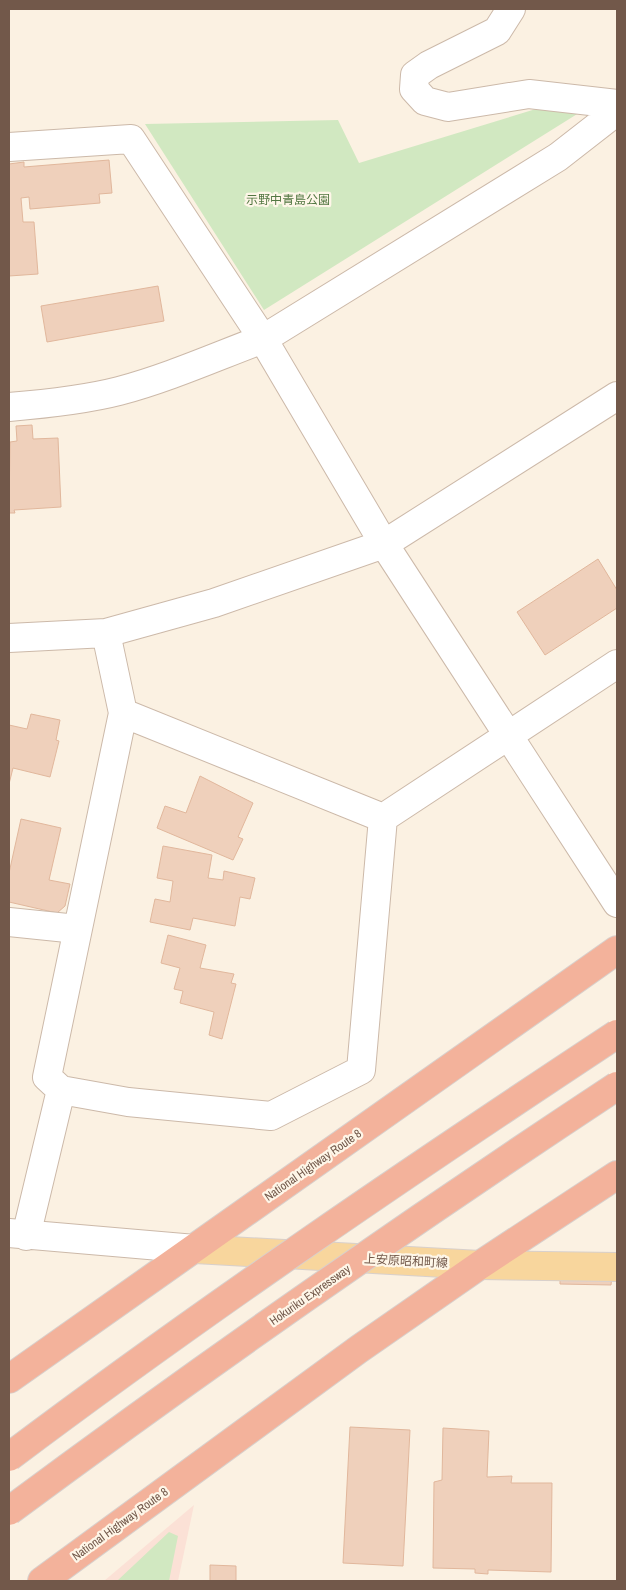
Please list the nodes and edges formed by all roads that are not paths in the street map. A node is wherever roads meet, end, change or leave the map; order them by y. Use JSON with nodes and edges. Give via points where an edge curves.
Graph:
{"nodes":[{"id":1,"x":511,"y":9,"type":"edge"},
{"id":2,"x":617,"y":104,"type":"edge"},
{"id":3,"x":617,"y":112,"type":"edge"},
{"id":4,"x":9,"y":147,"type":"edge"},
{"id":5,"x":262,"y":339,"type":"junction"},
{"id":6,"x":617,"y":396,"type":"edge"},
{"id":7,"x":9,"y":407,"type":"edge"},
{"id":8,"x":384,"y":544,"type":"junction"},
{"id":9,"x":106,"y":634,"type":"junction"},
{"id":10,"x":9,"y":638,"type":"edge"},
{"id":11,"x":617,"y":664,"type":"edge"},
{"id":12,"x":123,"y":713,"type":"junction"},
{"id":13,"x":508,"y":734,"type":"junction"},
{"id":14,"x":383,"y":818,"type":"junction"},
{"id":15,"x":617,"y":902,"type":"edge"},
{"id":16,"x":9,"y":922,"type":"edge"},
{"id":17,"x":77,"y":929,"type":"junction"},
{"id":18,"x":617,"y":950,"type":"edge"},
{"id":19,"x":617,"y":1034,"type":"edge"},
{"id":20,"x":617,"y":1086,"type":"edge"},
{"id":21,"x":61,"y":1090,"type":"junction"},
{"id":22,"x":617,"y":1175,"type":"edge"},
{"id":23,"x":17,"y":1234,"type":"edge"},
{"id":24,"x":195,"y":1249,"type":"junction"},
{"id":25,"x":480,"y":1265,"type":"junction"},
{"id":26,"x":617,"y":1267,"type":"edge"},
{"id":27,"x":9,"y":1379,"type":"edge"},
{"id":28,"x":9,"y":1457,"type":"edge"},
{"id":29,"x":9,"y":1511,"type":"edge"},
{"id":30,"x":42,"y":1581,"type":"edge"}],
"edges":[{"from":1,"to":2,"type":"street","via":[[497,31],[415,74],[414,89],[425,102],[448,107],[529,94]]},
{"from":3,"to":5,"type":"street","via":[[558,157]]},
{"from":4,"to":5,"type":"street","via":[[131,139]]},
{"from":5,"to":7,"type":"street","via":[[117,392]]},
{"from":5,"to":8,"type":"street"},
{"from":6,"to":8,"type":"street"},
{"from":8,"to":9,"type":"street","via":[[214,603]]},
{"from":8,"to":13,"type":"street"},
{"from":9,"to":10,"type":"street"},
{"from":9,"to":12,"type":"street"},
{"from":11,"to":13,"type":"street"},
{"from":12,"to":14,"type":"street"},
{"from":12,"to":17,"type":"street"},
{"from":13,"to":14,"type":"street"},
{"from":13,"to":15,"type":"street"},
{"from":14,"to":21,"type":"street","via":[[361,1070],[271,1116],[128,1102]]},
{"from":16,"to":17,"type":"street"},
{"from":17,"to":21,"type":"street","via":[[47,1076]]},
{"from":18,"to":24,"type":"highway","name":"National Highway Route 8"},
{"from":19,"to":28,"type":"highway","bridge":true,"via":[[228,1299]]},
{"from":20,"to":29,"type":"highway","name":"Hokuriku Expressway","bridge":true,"via":[[239,1344]]},
{"from":21,"to":23,"type":"street"},
{"from":22,"to":25,"type":"highway","name":"National Highway Route 8"},
{"from":23,"to":24,"type":"street"},
{"from":24,"to":25,"type":"main road","name":"上安原昭和町線"},
{"from":24,"to":27,"type":"highway","name":"National Highway Route 8"},
{"from":25,"to":26,"type":"main road","name":"上安原昭和町線"},
{"from":25,"to":30,"type":"highway","name":"National Highway Route 8","via":[[351,1354]]}]}
